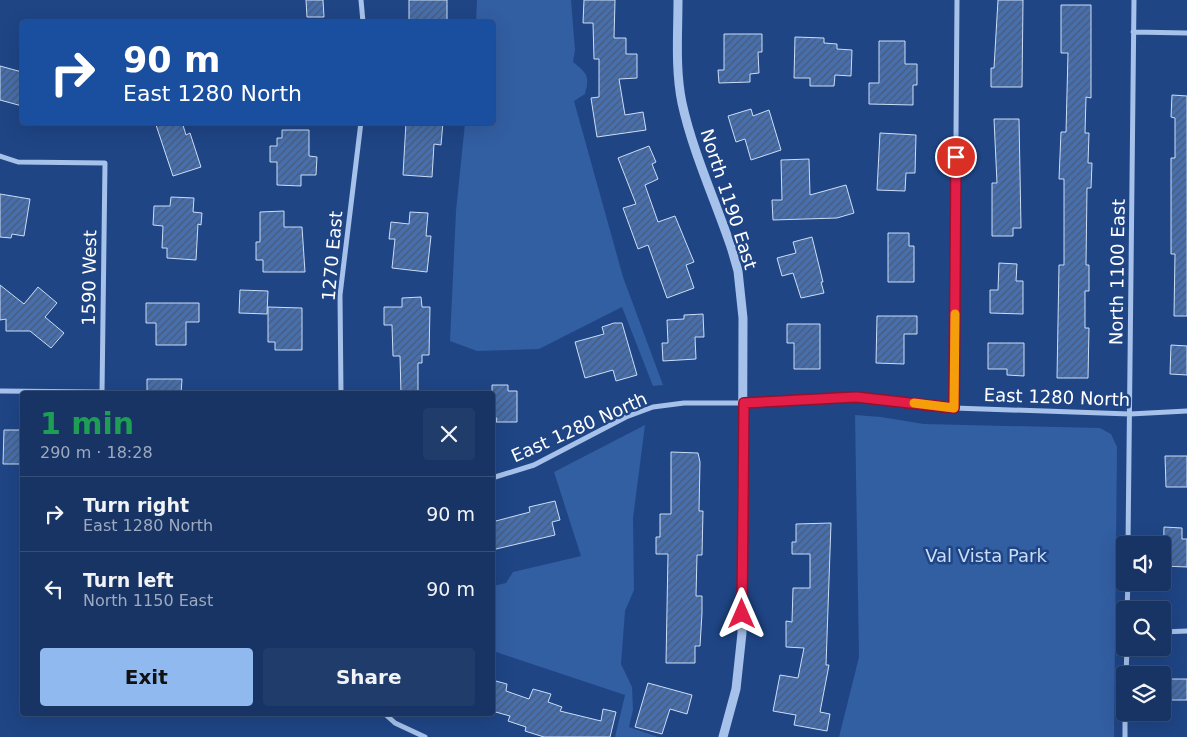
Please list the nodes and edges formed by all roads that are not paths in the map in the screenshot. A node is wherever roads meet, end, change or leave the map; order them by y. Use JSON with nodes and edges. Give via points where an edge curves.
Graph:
{"nodes":[{"id":1,"x":360,"y":0,"type":"edge"},
{"id":2,"x":678,"y":0,"type":"edge"},
{"id":3,"x":956,"y":0,"type":"edge"},
{"id":4,"x":1134,"y":0,"type":"edge"},
{"id":5,"x":362,"y":20,"type":"edge"},
{"id":6,"x":1133,"y":32,"type":"junction"},
{"id":7,"x":1187,"y":33,"type":"edge"},
{"id":8,"x":361,"y":125,"type":"edge"},
{"id":9,"x":0,"y":156,"type":"edge"},
{"id":10,"x":0,"y":391,"type":"edge"},
{"id":11,"x":20,"y":391,"type":"edge"},
{"id":12,"x":102,"y":391,"type":"edge"},
{"id":13,"x":341,"y":391,"type":"edge"},
{"id":14,"x":744,"y":403,"type":"junction"},
{"id":15,"x":954,"y":408,"type":"junction"},
{"id":16,"x":1187,"y":412,"type":"edge"},
{"id":17,"x":1130,"y":414,"type":"junction"},
{"id":18,"x":495,"y":477,"type":"edge"},
{"id":19,"x":1128,"y":536,"type":"edge"},
{"id":20,"x":1187,"y":631,"type":"edge"},
{"id":21,"x":1171,"y":632,"type":"edge"},
{"id":22,"x":387,"y":716,"type":"edge"},
{"id":23,"x":1125,"y":721,"type":"edge"},
{"id":24,"x":425,"y":737,"type":"edge"},
{"id":25,"x":723,"y":737,"type":"edge"},
{"id":26,"x":1125,"y":737,"type":"edge"}],
"edges":[{"from":1,"to":5,"type":"street"},
{"from":2,"to":14,"type":"street","name":"North 1190 East","via":[[678,73],[682,102],[738,271],[743,318]]},
{"from":3,"to":15,"type":"street"},
{"from":4,"to":6,"type":"street","name":"North 1100 East"},
{"from":6,"to":7,"type":"street"},
{"from":6,"to":17,"type":"street","name":"North 1100 East"},
{"from":8,"to":13,"type":"street","name":"1270 East","via":[[340,295]]},
{"from":9,"to":12,"type":"street","name":"1590 West","via":[[18,162],[104,164]]},
{"from":10,"to":11,"type":"street"},
{"from":14,"to":15,"type":"street","name":"East 1280 North","via":[[856,397]]},
{"from":14,"to":18,"type":"street","name":"East 1280 North","via":[[684,403],[653,407],[626,417],[534,465]]},
{"from":14,"to":25,"type":"street","name":"North 1190 East","via":[[742,633],[736,688]]},
{"from":15,"to":17,"type":"street","name":"East 1280 North"},
{"from":16,"to":17,"type":"street","name":"East 1280 North"},
{"from":17,"to":19,"type":"street","name":"North 1100 East"},
{"from":20,"to":21,"type":"street"},
{"from":22,"to":24,"type":"street"},
{"from":23,"to":26,"type":"street"}]}
